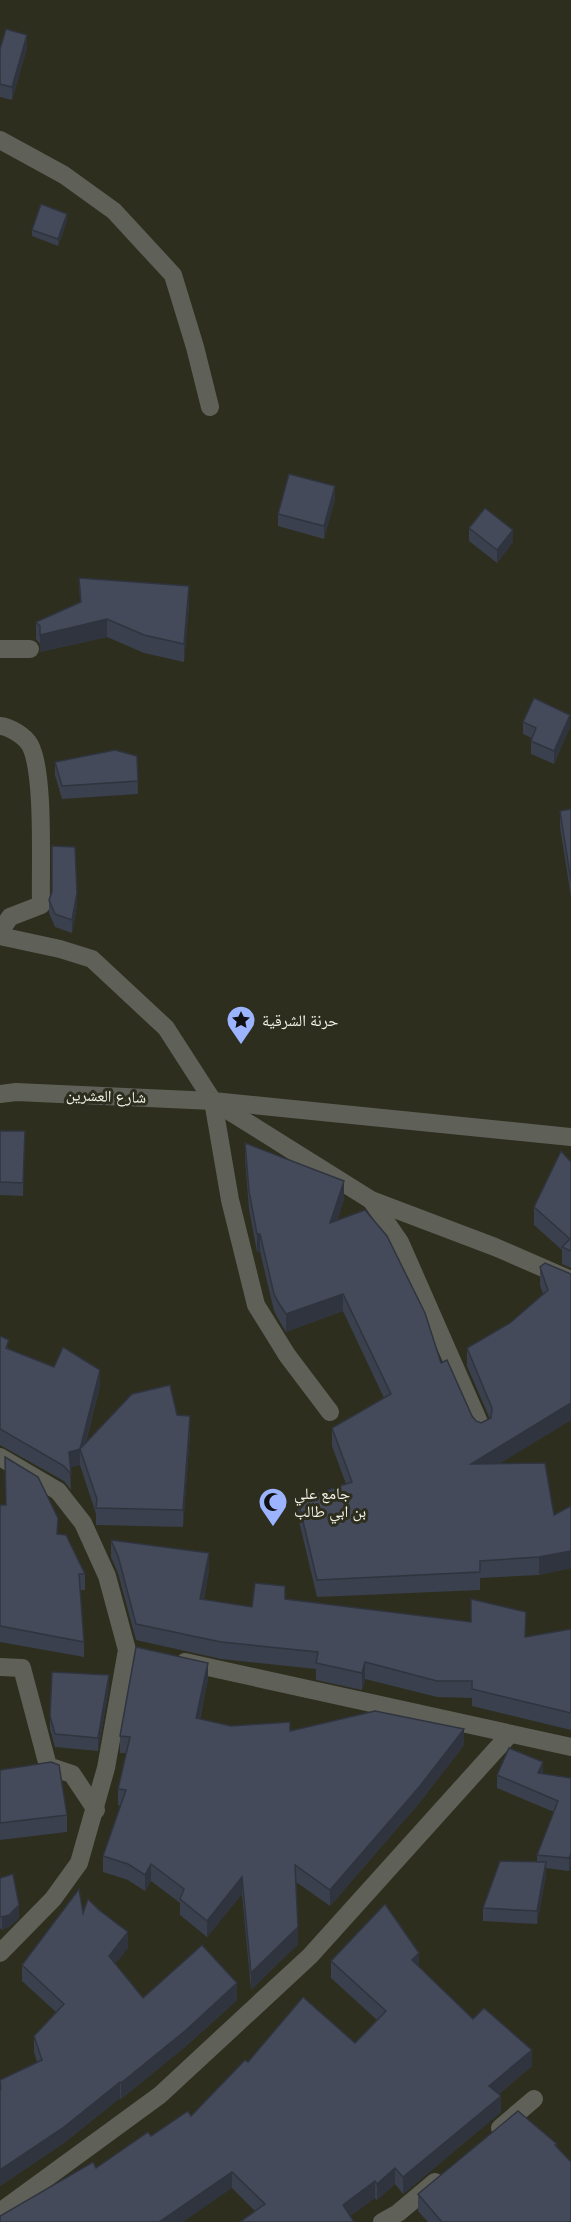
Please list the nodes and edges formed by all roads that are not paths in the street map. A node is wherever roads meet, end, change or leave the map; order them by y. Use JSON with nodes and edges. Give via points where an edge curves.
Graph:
{"nodes":[{"id":1,"x":0,"y":140,"type":"edge"},
{"id":2,"x":210,"y":407,"type":"dead end"},
{"id":3,"x":0,"y":649,"type":"edge"},
{"id":4,"x":30,"y":649,"type":"dead end"},
{"id":5,"x":0,"y":726,"type":"edge"},
{"id":6,"x":0,"y":934,"type":"edge"},
{"id":7,"x":0,"y":1094,"type":"edge"},
{"id":8,"x":213,"y":1101,"type":"junction"},
{"id":9,"x":571,"y":1137,"type":"edge"},
{"id":10,"x":371,"y":1200,"type":"junction"},
{"id":11,"x":571,"y":1280,"type":"edge"},
{"id":12,"x":330,"y":1412,"type":"dead end"},
{"id":13,"x":482,"y":1429,"type":"edge"},
{"id":14,"x":0,"y":1457,"type":"edge"},
{"id":15,"x":162,"y":1658,"type":"edge"},
{"id":16,"x":0,"y":1667,"type":"edge"},
{"id":17,"x":510,"y":1734,"type":"junction"},
{"id":18,"x":571,"y":1747,"type":"edge"},
{"id":19,"x":96,"y":1810,"type":"junction"},
{"id":20,"x":0,"y":1953,"type":"edge"},
{"id":21,"x":534,"y":2100,"type":"dead end"},
{"id":22,"x":489,"y":2137,"type":"edge"},
{"id":23,"x":453,"y":2168,"type":"edge"},
{"id":24,"x":0,"y":2212,"type":"edge"},
{"id":25,"x":382,"y":2222,"type":"edge"}],
"edges":[{"from":1,"to":2,"type":"street","via":[[64,176],[114,211],[173,275]]},
{"from":3,"to":4,"type":"street"},
{"from":5,"to":6,"type":"street","via":[[9,727],[30,743],[38,772],[41,905],[10,917]]},
{"from":6,"to":8,"type":"street","via":[[92,959],[166,1028]]},
{"from":7,"to":8,"type":"street","name":"شارع العشرين"},
{"from":8,"to":9,"type":"street","name":"شارع العشرين"},
{"from":8,"to":10,"type":"street"},
{"from":8,"to":12,"type":"street","via":[[230,1200],[256,1305]]},
{"from":10,"to":11,"type":"street"},
{"from":10,"to":13,"type":"street","via":[[400,1242]]},
{"from":14,"to":19,"type":"street","via":[[58,1491],[83,1523],[107,1576],[133,1651]]},
{"from":15,"to":17,"type":"street"},
{"from":16,"to":19,"type":"street","via":[[22,1668],[48,1766],[72,1774]]},
{"from":17,"to":18,"type":"street"},
{"from":17,"to":24,"type":"street","via":[[310,1956],[160,2095]]},
{"from":19,"to":20,"type":"street","via":[[79,1863],[53,1899]]},
{"from":21,"to":22,"type":"street"},
{"from":23,"to":25,"type":"street"}]}
